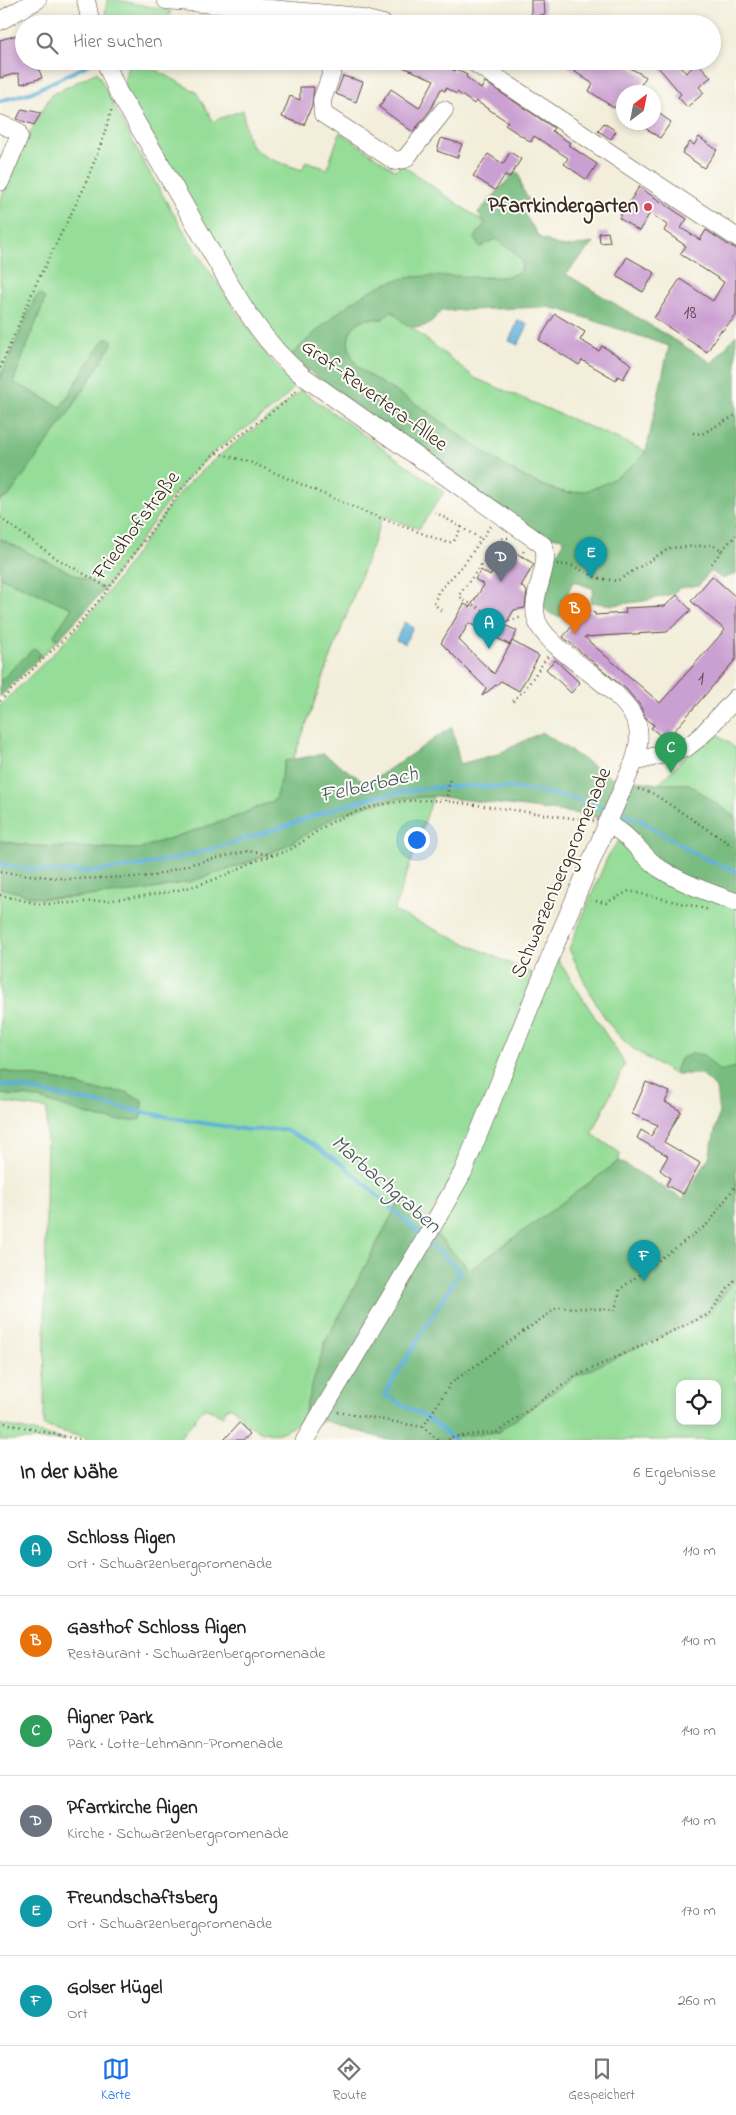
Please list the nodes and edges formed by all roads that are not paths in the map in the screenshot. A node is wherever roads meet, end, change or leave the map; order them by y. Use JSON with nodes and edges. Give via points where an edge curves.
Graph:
{"nodes":[{"id":1,"x":37,"y":0,"type":"edge"},
{"id":2,"x":86,"y":0,"type":"edge"},
{"id":3,"x":173,"y":0,"type":"edge"},
{"id":4,"x":234,"y":3,"type":"edge"},
{"id":5,"x":89,"y":15,"type":"edge"},
{"id":6,"x":317,"y":15,"type":"edge"},
{"id":7,"x":0,"y":21,"type":"edge"},
{"id":8,"x":109,"y":70,"type":"edge"},
{"id":9,"x":333,"y":70,"type":"edge"},
{"id":10,"x":486,"y":70,"type":"edge"},
{"id":11,"x":444,"y":110,"type":"dead end"},
{"id":12,"x":0,"y":124,"type":"edge"},
{"id":13,"x":0,"y":182,"type":"edge"},
{"id":14,"x":736,"y":237,"type":"edge"},
{"id":15,"x":540,"y":628,"type":"joint"},
{"id":16,"x":736,"y":698,"type":"edge"},
{"id":17,"x":634,"y":762,"type":"junction"},
{"id":18,"x":611,"y":814,"type":"junction"},
{"id":19,"x":736,"y":902,"type":"edge"},
{"id":20,"x":305,"y":1440,"type":"edge"}],
"edges":[{"from":1,"to":7,"type":"street"},
{"from":2,"to":5,"type":"street"},
{"from":3,"to":4,"type":"street"},
{"from":4,"to":6,"type":"street"},
{"from":8,"to":15,"type":"street","name":"Graf-Revertera-Allee","via":[[118,92],[228,282],[286,361],[305,378],[543,545],[544,557],[535,608]]},
{"from":9,"to":11,"type":"street","via":[[322,100],[323,114],[395,161],[405,159]]},
{"from":10,"to":14,"type":"street"},
{"from":12,"to":13,"type":"street","via":[[17,131],[19,136]]},
{"from":15,"to":17,"type":"street","name":"Schwarzenbergpromenade","via":[[621,700],[633,715],[638,726],[639,745]]},
{"from":16,"to":17,"type":"street","via":[[686,748]]},
{"from":17,"to":18,"type":"street","name":"Schwarzenbergpromenade"},
{"from":18,"to":19,"type":"street","via":[[620,831],[651,862],[666,872]]},
{"from":18,"to":20,"type":"street","name":"Schwarzenbergpromenade","via":[[472,1152],[424,1240]]}]}
